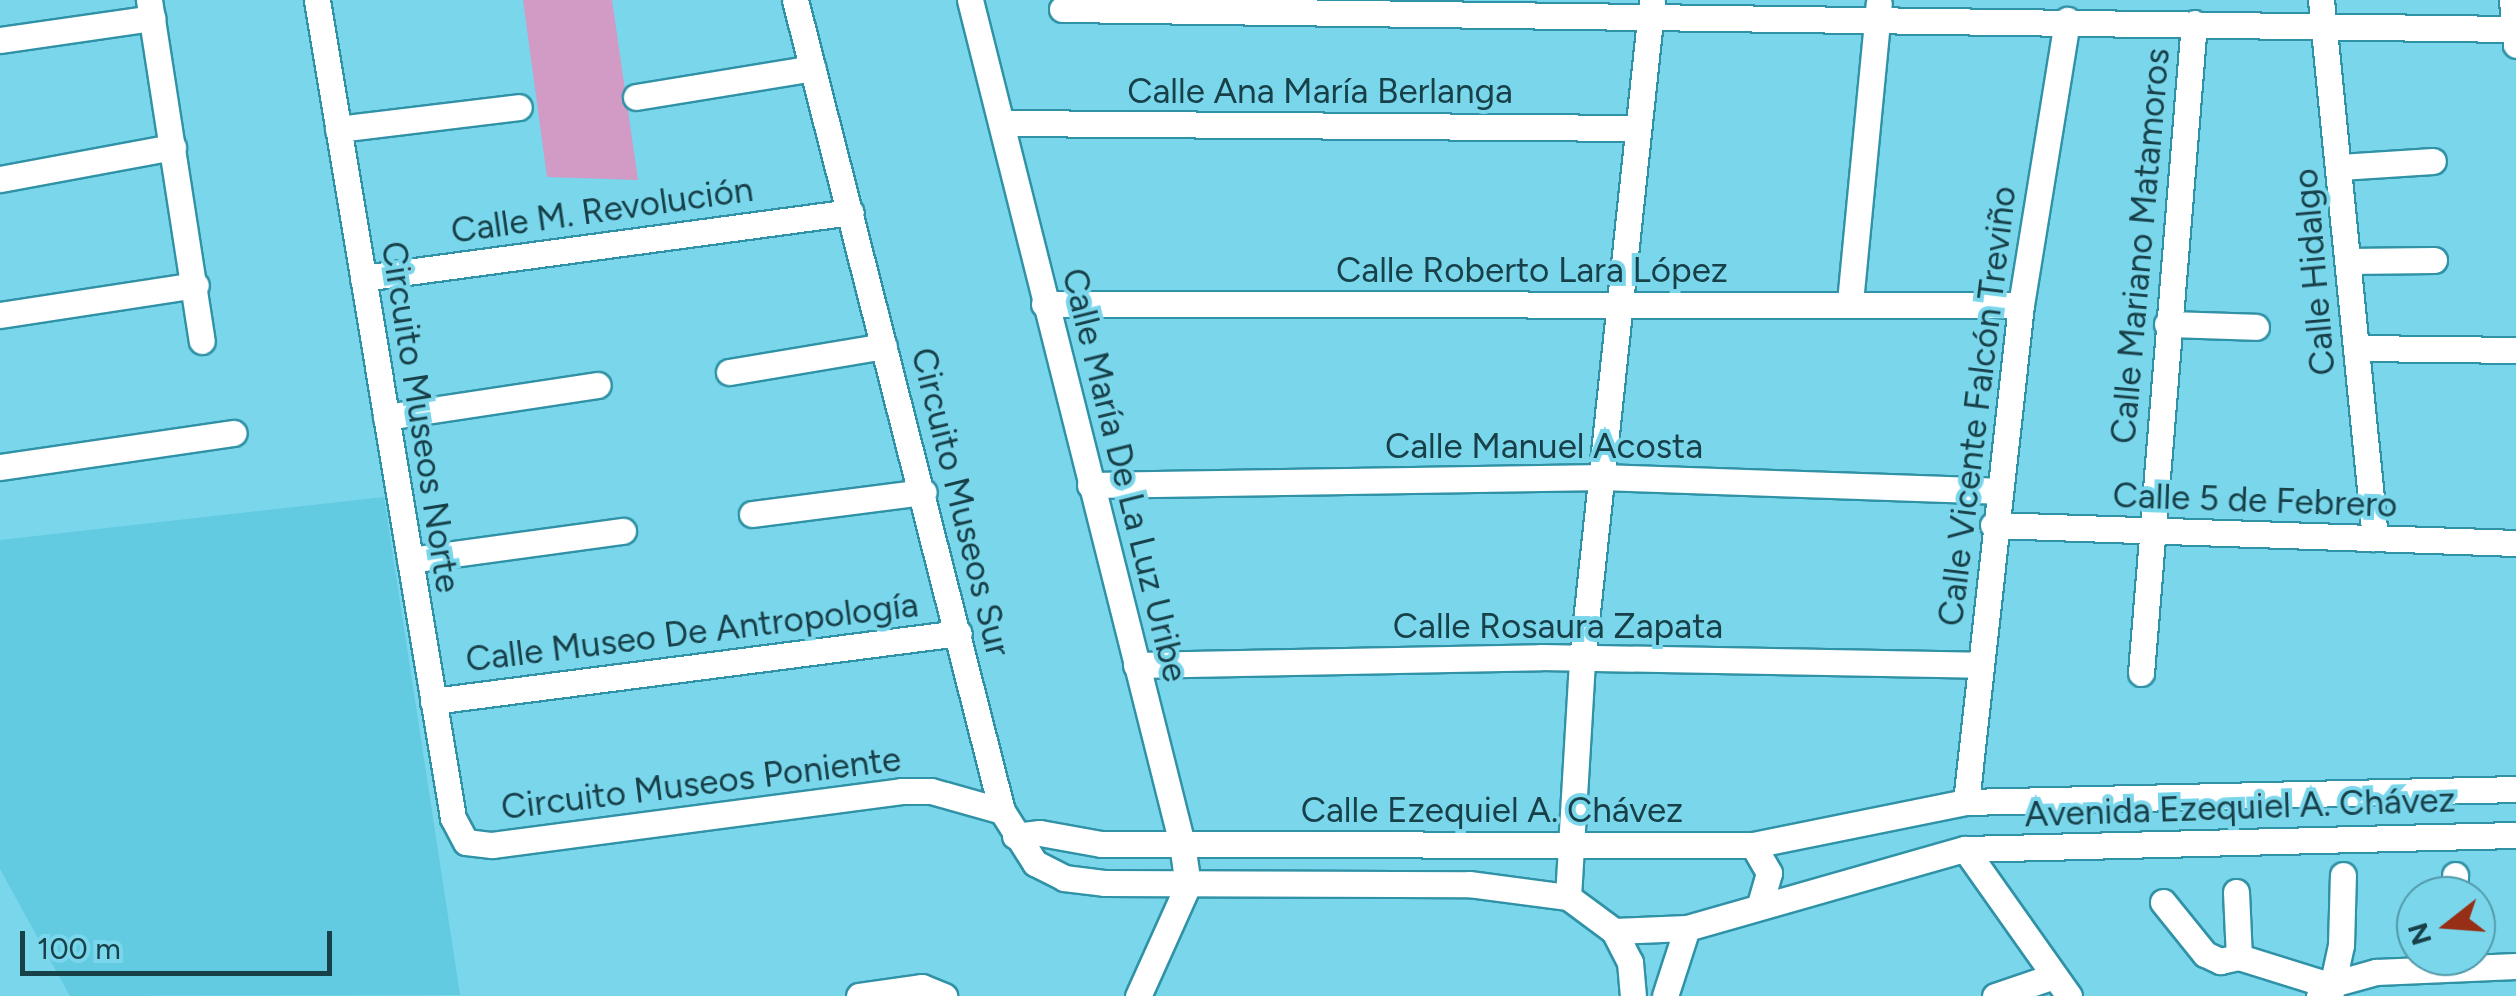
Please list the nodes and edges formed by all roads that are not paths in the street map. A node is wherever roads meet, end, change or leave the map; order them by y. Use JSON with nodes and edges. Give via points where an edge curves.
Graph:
{"nodes":[{"id":1,"x":316,"y":0,"type":"edge"},
{"id":2,"x":795,"y":0,"type":"edge"},
{"id":3,"x":970,"y":0,"type":"edge"},
{"id":4,"x":2512,"y":0,"type":"edge"},
{"id":5,"x":1390,"y":7,"type":"edge"},
{"id":6,"x":1651,"y":8,"type":"edge"},
{"id":7,"x":1878,"y":8,"type":"edge"},
{"id":8,"x":150,"y":9,"type":"edge"},
{"id":9,"x":1062,"y":9,"type":"dead end"},
{"id":10,"x":2322,"y":13,"type":"edge"},
{"id":11,"x":2067,"y":20,"type":"junction"},
{"id":12,"x":2194,"y":23,"type":"junction"},
{"id":13,"x":2516,"y":35,"type":"edge"},
{"id":14,"x":0,"y":40,"type":"edge"},
{"id":15,"x":813,"y":68,"type":"junction"},
{"id":16,"x":636,"y":97,"type":"dead end"},
{"id":17,"x":518,"y":107,"type":"dead end"},
{"id":18,"x":1003,"y":123,"type":"junction"},
{"id":19,"x":1637,"y":128,"type":"junction"},
{"id":20,"x":338,"y":129,"type":"junction"},
{"id":21,"x":172,"y":147,"type":"junction"},
{"id":22,"x":2432,"y":160,"type":"dead end"},
{"id":23,"x":2340,"y":167,"type":"junction"},
{"id":24,"x":0,"y":179,"type":"edge"},
{"id":25,"x":851,"y":212,"type":"junction"},
{"id":26,"x":2434,"y":260,"type":"dead end"},
{"id":27,"x":2348,"y":261,"type":"junction"},
{"id":28,"x":363,"y":278,"type":"junction"},
{"id":29,"x":196,"y":285,"type":"junction"},
{"id":30,"x":1850,"y":302,"type":"junction"},
{"id":31,"x":1044,"y":304,"type":"junction"},
{"id":32,"x":2021,"y":305,"type":"junction"},
{"id":33,"x":1618,"y":308,"type":"junction"},
{"id":34,"x":0,"y":315,"type":"edge"},
{"id":35,"x":2168,"y":324,"type":"junction"},
{"id":36,"x":2256,"y":327,"type":"dead end"},
{"id":37,"x":202,"y":341,"type":"dead end"},
{"id":38,"x":884,"y":346,"type":"junction"},
{"id":39,"x":2356,"y":348,"type":"junction"},
{"id":40,"x":2516,"y":350,"type":"edge"},
{"id":41,"x":729,"y":372,"type":"dead end"},
{"id":42,"x":598,"y":385,"type":"dead end"},
{"id":43,"x":386,"y":418,"type":"junction"},
{"id":44,"x":234,"y":433,"type":"dead end"},
{"id":45,"x":0,"y":467,"type":"edge"},
{"id":46,"x":1602,"y":478,"type":"junction"},
{"id":47,"x":1090,"y":485,"type":"junction"},
{"id":48,"x":1997,"y":491,"type":"junction"},
{"id":49,"x":924,"y":492,"type":"junction"},
{"id":50,"x":752,"y":514,"type":"dead end"},
{"id":51,"x":1992,"y":525,"type":"junction"},
{"id":52,"x":623,"y":531,"type":"dead end"},
{"id":53,"x":2151,"y":534,"type":"junction"},
{"id":54,"x":2375,"y":538,"type":"junction"},
{"id":55,"x":2516,"y":544,"type":"edge"},
{"id":56,"x":410,"y":560,"type":"junction"},
{"id":57,"x":960,"y":633,"type":"junction"},
{"id":58,"x":1582,"y":658,"type":"junction"},
{"id":59,"x":1136,"y":665,"type":"junction"},
{"id":60,"x":1979,"y":666,"type":"junction"},
{"id":61,"x":2141,"y":673,"type":"dead end"},
{"id":62,"x":433,"y":701,"type":"junction"},
{"id":63,"x":2516,"y":788,"type":"edge"},
{"id":64,"x":1966,"y":802,"type":"junction"},
{"id":65,"x":1002,"y":811,"type":"junction"},
{"id":66,"x":2516,"y":835,"type":"edge"},
{"id":67,"x":1015,"y":836,"type":"junction"},
{"id":68,"x":466,"y":842,"type":"joint"},
{"id":69,"x":1182,"y":844,"type":"junction"},
{"id":70,"x":1570,"y":846,"type":"junction"},
{"id":71,"x":1753,"y":846,"type":"junction"},
{"id":72,"x":1965,"y":849,"type":"junction"},
{"id":73,"x":2342,"y":874,"type":"dead end"},
{"id":74,"x":1188,"y":886,"type":"junction"},
{"id":75,"x":2236,"y":892,"type":"dead end"},
{"id":76,"x":1568,"y":897,"type":"junction"},
{"id":77,"x":2163,"y":902,"type":"dead end"},
{"id":78,"x":1760,"y":904,"type":"junction"},
{"id":79,"x":1687,"y":928,"type":"junction"},
{"id":80,"x":1614,"y":931,"type":"junction"},
{"id":81,"x":2239,"y":958,"type":"junction"},
{"id":82,"x":2396,"y":969,"type":"edge"},
{"id":83,"x":2061,"y":986,"type":"edge"},
{"id":84,"x":2326,"y":992,"type":"edge"},
{"id":85,"x":858,"y":996,"type":"edge"},
{"id":86,"x":944,"y":996,"type":"edge"},
{"id":87,"x":1138,"y":996,"type":"edge"},
{"id":88,"x":1633,"y":996,"type":"edge"},
{"id":89,"x":1665,"y":996,"type":"edge"},
{"id":90,"x":1996,"y":996,"type":"edge"}],
"edges":[{"from":1,"to":20,"type":"street","name":"Circuito Museos Norte"},
{"from":2,"to":15,"type":"street","name":"Circuito Museos Sur"},
{"from":3,"to":18,"type":"street","name":"Calle María De La Luz Uribe"},
{"from":4,"to":13,"type":"street"},
{"from":5,"to":6,"type":"street"},
{"from":5,"to":9,"type":"street"},
{"from":6,"to":7,"type":"street"},
{"from":6,"to":19,"type":"street"},
{"from":7,"to":11,"type":"street"},
{"from":7,"to":30,"type":"street"},
{"from":8,"to":14,"type":"street"},
{"from":8,"to":21,"type":"street"},
{"from":10,"to":12,"type":"street"},
{"from":10,"to":13,"type":"street"},
{"from":10,"to":23,"type":"street","name":"Calle Hidalgo"},
{"from":11,"to":12,"type":"street"},
{"from":11,"to":32,"type":"street","name":"Calle Vicente Falcón Treviño"},
{"from":12,"to":35,"type":"street","name":"Calle Mariano Matamoros"},
{"from":15,"to":16,"type":"street"},
{"from":15,"to":25,"type":"street","name":"Circuito Museos Sur"},
{"from":17,"to":20,"type":"street"},
{"from":18,"to":19,"type":"street","name":"Calle Ana María Berlanga"},
{"from":18,"to":31,"type":"street","name":"Calle María De La Luz Uribe"},
{"from":19,"to":33,"type":"street"},
{"from":20,"to":28,"type":"street","name":"Circuito Museos Norte"},
{"from":21,"to":24,"type":"street"},
{"from":21,"to":29,"type":"street"},
{"from":22,"to":23,"type":"street"},
{"from":23,"to":27,"type":"street","name":"Calle Hidalgo"},
{"from":25,"to":28,"type":"street","name":"Calle M. Revolución"},
{"from":25,"to":38,"type":"street","name":"Circuito Museos Sur"},
{"from":26,"to":27,"type":"street"},
{"from":27,"to":39,"type":"street","name":"Calle Hidalgo"},
{"from":28,"to":43,"type":"street","name":"Circuito Museos Norte"},
{"from":29,"to":34,"type":"street"},
{"from":29,"to":37,"type":"street"},
{"from":30,"to":32,"type":"street","name":"Calle Roberto Lara López"},
{"from":30,"to":33,"type":"street","name":"Calle Roberto Lara López"},
{"from":31,"to":33,"type":"street","name":"Calle Roberto Lara López"},
{"from":31,"to":47,"type":"street","name":"Calle María De La Luz Uribe"},
{"from":32,"to":48,"type":"street","name":"Calle Vicente Falcón Treviño"},
{"from":33,"to":46,"type":"street"},
{"from":35,"to":36,"type":"street"},
{"from":35,"to":53,"type":"street","name":"Calle Mariano Matamoros"},
{"from":38,"to":41,"type":"street"},
{"from":38,"to":49,"type":"street","name":"Circuito Museos Sur"},
{"from":39,"to":40,"type":"street"},
{"from":39,"to":54,"type":"street","name":"Calle Hidalgo"},
{"from":42,"to":43,"type":"street"},
{"from":43,"to":56,"type":"street","name":"Circuito Museos Norte"},
{"from":44,"to":45,"type":"street"},
{"from":46,"to":47,"type":"street","name":"Calle Manuel Acosta"},
{"from":46,"to":48,"type":"street","name":"Calle Manuel Acosta"},
{"from":46,"to":58,"type":"street"},
{"from":47,"to":59,"type":"street","name":"Calle María De La Luz Uribe"},
{"from":48,"to":51,"type":"street","name":"Calle Vicente Falcón Treviño"},
{"from":49,"to":50,"type":"street"},
{"from":49,"to":57,"type":"street","name":"Circuito Museos Sur"},
{"from":51,"to":53,"type":"street","name":"Calle 5 de Febrero"},
{"from":51,"to":60,"type":"street","name":"Calle Vicente Falcón Treviño"},
{"from":52,"to":56,"type":"street"},
{"from":53,"to":54,"type":"street","name":"Calle 5 de Febrero"},
{"from":53,"to":61,"type":"street","name":"Calle Mariano Matamoros"},
{"from":54,"to":55,"type":"street","name":"Calle 5 de Febrero"},
{"from":56,"to":62,"type":"street","name":"Circuito Museos Norte"},
{"from":57,"to":62,"type":"street","name":"Calle Museo De Antropología"},
{"from":57,"to":65,"type":"street","name":"Circuito Museos Sur"},
{"from":58,"to":59,"type":"street","name":"Calle Rosaura Zapata"},
{"from":58,"to":60,"type":"street","name":"Calle Rosaura Zapata"},
{"from":58,"to":70,"type":"street"},
{"from":59,"to":69,"type":"street","name":"Calle María De La Luz Uribe"},
{"from":60,"to":64,"type":"street","name":"Calle Vicente Falcón Treviño"},
{"from":62,"to":68,"type":"street","name":"Circuito Museos Norte","via":[[453,818]]},
{"from":63,"to":64,"type":"street","name":"Avenida Ezequiel A. Chávez"},
{"from":64,"to":71,"type":"street","name":"Calle Ezequiel A. Chávez"},
{"from":65,"to":67,"type":"street","name":"Circuito Museos Sur"},
{"from":65,"to":68,"type":"street","name":"Circuito Museos Poniente","via":[[931,791],[901,791],[492,845]]},
{"from":66,"to":72,"type":"street","name":"Avenida Ezequiel A. Chávez"},
{"from":67,"to":69,"type":"street","name":"Calle Ezequiel A. Chávez"},
{"from":67,"to":74,"type":"street","name":"Circuito Museos Sur","via":[[1035,862],[1064,878]]},
{"from":69,"to":70,"type":"street","name":"Calle Ezequiel A. Chávez"},
{"from":69,"to":74,"type":"street","name":"Calle María De La Luz Uribe"},
{"from":70,"to":71,"type":"street","name":"Calle Ezequiel A. Chávez"},
{"from":70,"to":76,"type":"street"},
{"from":71,"to":78,"type":"street","via":[[1769,873]]},
{"from":72,"to":78,"type":"street"},
{"from":72,"to":83,"type":"street"},
{"from":73,"to":84,"type":"street","via":[[2341,945]]},
{"from":74,"to":76,"type":"street","via":[[1468,884]]},
{"from":74,"to":87,"type":"street"},
{"from":75,"to":81,"type":"street"},
{"from":76,"to":80,"type":"street"},
{"from":77,"to":81,"type":"street","via":[[2204,954],[2220,961]]},
{"from":78,"to":79,"type":"street"},
{"from":79,"to":80,"type":"street"},
{"from":79,"to":89,"type":"street"},
{"from":80,"to":88,"type":"street","via":[[1630,962]]},
{"from":81,"to":84,"type":"street"},
{"from":82,"to":84,"type":"street"},
{"from":83,"to":90,"type":"street"},
{"from":85,"to":86,"type":"street","via":[[922,987]]}]}
